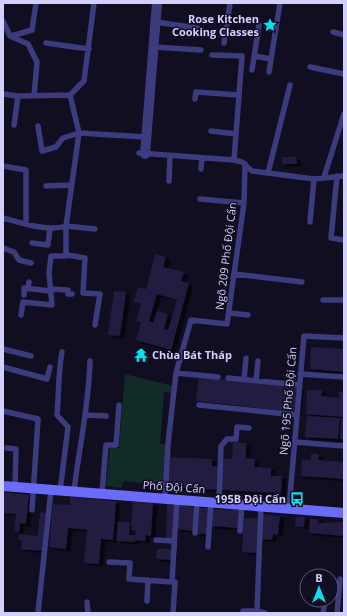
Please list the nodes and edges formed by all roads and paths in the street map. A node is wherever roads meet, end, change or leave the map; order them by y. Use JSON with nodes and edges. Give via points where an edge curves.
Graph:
{"nodes":[{"id":1,"x":36,"y":3,"type":"edge"},
{"id":2,"x":94,"y":3,"type":"edge"},
{"id":3,"x":156,"y":3,"type":"edge"},
{"id":4,"x":230,"y":3,"type":"edge"},
{"id":5,"x":280,"y":3,"type":"edge"},
{"id":6,"x":3,"y":21,"type":"edge"},
{"id":7,"x":156,"y":22,"type":"junction"},
{"id":8,"x":259,"y":25,"type":"dead end"},
{"id":9,"x":196,"y":28,"type":"dead end"},
{"id":10,"x":333,"y":32,"type":"dead end"},
{"id":11,"x":344,"y":35,"type":"edge"},
{"id":12,"x":10,"y":36,"type":"junction"},
{"id":13,"x":46,"y":43,"type":"dead end"},
{"id":14,"x":224,"y":43,"type":"dead end"},
{"id":15,"x":154,"y":47,"type":"junction"},
{"id":16,"x":89,"y":49,"type":"junction"},
{"id":17,"x":201,"y":50,"type":"dead end"},
{"id":18,"x":212,"y":55,"type":"dead end"},
{"id":19,"x":254,"y":56,"type":"junction"},
{"id":20,"x":271,"y":59,"type":"junction"},
{"id":21,"x":310,"y":67,"type":"dead end"},
{"id":22,"x":252,"y":70,"type":"dead end"},
{"id":23,"x":269,"y":72,"type":"dead end"},
{"id":24,"x":344,"y":74,"type":"edge"},
{"id":25,"x":290,"y":85,"type":"dead end"},
{"id":26,"x":3,"y":94,"type":"edge"},
{"id":27,"x":70,"y":95,"type":"junction"},
{"id":28,"x":239,"y":95,"type":"junction"},
{"id":29,"x":18,"y":96,"type":"junction"},
{"id":30,"x":34,"y":96,"type":"junction"},
{"id":31,"x":195,"y":100,"type":"dead end"},
{"id":32,"x":344,"y":114,"type":"edge"},
{"id":33,"x":14,"y":125,"type":"dead end"},
{"id":34,"x":38,"y":126,"type":"dead end"},
{"id":35,"x":211,"y":131,"type":"dead end"},
{"id":36,"x":79,"y":133,"type":"junction"},
{"id":37,"x":236,"y":134,"type":"junction"},
{"id":38,"x":146,"y":137,"type":"junction"},
{"id":39,"x":142,"y":154,"type":"joint"},
{"id":40,"x":170,"y":156,"type":"junction"},
{"id":41,"x":202,"y":158,"type":"junction"},
{"id":42,"x":234,"y":160,"type":"junction"},
{"id":43,"x":245,"y":164,"type":"junction"},
{"id":44,"x":3,"y":166,"type":"edge"},
{"id":45,"x":201,"y":169,"type":"dead end"},
{"id":46,"x":268,"y":173,"type":"junction"},
{"id":47,"x":337,"y":176,"type":"junction"},
{"id":48,"x":344,"y":176,"type":"edge"},
{"id":49,"x":324,"y":177,"type":"junction"},
{"id":50,"x":314,"y":179,"type":"junction"},
{"id":51,"x":169,"y":181,"type":"dead end"},
{"id":52,"x":46,"y":186,"type":"dead end"},
{"id":53,"x":71,"y":186,"type":"junction"},
{"id":54,"x":200,"y":199,"type":"dead end"},
{"id":55,"x":244,"y":203,"type":"junction"},
{"id":56,"x":3,"y":218,"type":"edge"},
{"id":57,"x":310,"y":222,"type":"dead end"},
{"id":58,"x":26,"y":224,"type":"junction"},
{"id":59,"x":66,"y":226,"type":"junction"},
{"id":60,"x":50,"y":228,"type":"junction"},
{"id":61,"x":95,"y":229,"type":"dead end"},
{"id":62,"x":344,"y":240,"type":"edge"},
{"id":63,"x":32,"y":243,"type":"dead end"},
{"id":64,"x":3,"y":248,"type":"edge"},
{"id":65,"x":66,"y":254,"type":"junction"},
{"id":66,"x":31,"y":263,"type":"dead end"},
{"id":67,"x":234,"y":274,"type":"junction"},
{"id":68,"x":29,"y":282,"type":"dead end"},
{"id":69,"x":302,"y":282,"type":"dead end"},
{"id":70,"x":28,"y":289,"type":"junction"},
{"id":71,"x":50,"y":290,"type":"junction"},
{"id":72,"x":72,"y":294,"type":"dead end"},
{"id":73,"x":24,"y":295,"type":"dead end"},
{"id":74,"x":323,"y":300,"type":"dead end"},
{"id":75,"x":344,"y":300,"type":"edge"},
{"id":76,"x":229,"y":313,"type":"junction"},
{"id":77,"x":21,"y":315,"type":"dead end"},
{"id":78,"x":248,"y":315,"type":"dead end"},
{"id":79,"x":95,"y":325,"type":"dead end"},
{"id":80,"x":344,"y":338,"type":"edge"},
{"id":81,"x":3,"y":349,"type":"edge"},
{"id":82,"x":62,"y":352,"type":"dead end"},
{"id":83,"x":31,"y":356,"type":"dead end"},
{"id":84,"x":246,"y":358,"type":"dead end"},
{"id":85,"x":90,"y":361,"type":"dead end"},
{"id":86,"x":258,"y":361,"type":"dead end"},
{"id":87,"x":3,"y":367,"type":"edge"},
{"id":88,"x":50,"y":367,"type":"dead end"},
{"id":89,"x":176,"y":373,"type":"junction"},
{"id":90,"x":300,"y":374,"type":"junction"},
{"id":91,"x":218,"y":377,"type":"dead end"},
{"id":92,"x":228,"y":378,"type":"dead end"},
{"id":93,"x":344,"y":378,"type":"edge"},
{"id":94,"x":244,"y":379,"type":"junction"},
{"id":95,"x":256,"y":380,"type":"junction"},
{"id":96,"x":300,"y":385,"type":"junction"},
{"id":97,"x":119,"y":405,"type":"dead end"},
{"id":98,"x":199,"y":405,"type":"dead end"},
{"id":99,"x":3,"y":411,"type":"edge"},
{"id":100,"x":85,"y":415,"type":"junction"},
{"id":101,"x":297,"y":415,"type":"junction"},
{"id":102,"x":106,"y":416,"type":"dead end"},
{"id":103,"x":249,"y":428,"type":"dead end"},
{"id":104,"x":295,"y":442,"type":"junction"},
{"id":105,"x":344,"y":446,"type":"edge"},
{"id":106,"x":7,"y":448,"type":"dead end"},
{"id":107,"x":3,"y":486,"type":"edge"},
{"id":108,"x":15,"y":487,"type":"junction"},
{"id":109,"x":34,"y":489,"type":"junction"},
{"id":110,"x":55,"y":490,"type":"junction"},
{"id":111,"x":74,"y":491,"type":"junction"},
{"id":112,"x":102,"y":493,"type":"junction"},
{"id":113,"x":165,"y":498,"type":"junction"},
{"id":114,"x":177,"y":499,"type":"junction"},
{"id":115,"x":197,"y":501,"type":"junction"},
{"id":116,"x":215,"y":502,"type":"junction"},
{"id":117,"x":242,"y":504,"type":"junction"},
{"id":118,"x":261,"y":505,"type":"junction"},
{"id":119,"x":289,"y":507,"type":"junction"},
{"id":120,"x":32,"y":510,"type":"dead end"},
{"id":121,"x":344,"y":513,"type":"edge"},
{"id":122,"x":240,"y":530,"type":"dead end"},
{"id":123,"x":195,"y":533,"type":"dead end"},
{"id":124,"x":156,"y":540,"type":"dead end"},
{"id":125,"x":174,"y":541,"type":"junction"},
{"id":126,"x":208,"y":547,"type":"dead end"},
{"id":127,"x":109,"y":562,"type":"dead end"},
{"id":128,"x":340,"y":579,"type":"dead end"},
{"id":129,"x":148,"y":580,"type":"junction"},
{"id":130,"x":172,"y":582,"type":"junction"},
{"id":131,"x":147,"y":601,"type":"dead end"},
{"id":132,"x":87,"y":602,"type":"dead end"},
{"id":133,"x":257,"y":611,"type":"junction"},
{"id":134,"x":38,"y":613,"type":"edge"},
{"id":135,"x":88,"y":613,"type":"edge"},
{"id":136,"x":173,"y":613,"type":"edge"},
{"id":137,"x":243,"y":613,"type":"edge"},
{"id":138,"x":265,"y":613,"type":"edge"},
{"id":139,"x":337,"y":613,"type":"edge"}],
"edges":[{"from":1,"to":12,"type":"lane","via":[[32,30]]},
{"from":2,"to":16,"type":"lane"},
{"from":3,"to":7,"type":"street"},
{"from":4,"to":14,"type":"lane"},
{"from":5,"to":20,"type":"lane"},
{"from":6,"to":12,"type":"lane"},
{"from":7,"to":9,"type":"lane"},
{"from":7,"to":15,"type":"street"},
{"from":8,"to":19,"type":"lane"},
{"from":10,"to":11,"type":"lane"},
{"from":12,"to":30,"type":"lane","via":[[28,44],[37,62]]},
{"from":13,"to":16,"type":"lane"},
{"from":15,"to":17,"type":"lane"},
{"from":15,"to":38,"type":"street"},
{"from":16,"to":27,"type":"lane","via":[[84,81]]},
{"from":18,"to":28,"type":"lane","via":[[242,56]]},
{"from":19,"to":20,"type":"lane"},
{"from":19,"to":22,"type":"lane"},
{"from":20,"to":23,"type":"lane"},
{"from":21,"to":24,"type":"lane"},
{"from":25,"to":46,"type":"lane"},
{"from":26,"to":29,"type":"lane"},
{"from":27,"to":30,"type":"lane"},
{"from":27,"to":36,"type":"lane"},
{"from":28,"to":31,"type":"lane","via":[[196,92]]},
{"from":28,"to":37,"type":"lane"},
{"from":29,"to":30,"type":"lane"},
{"from":29,"to":33,"type":"lane"},
{"from":32,"to":49,"type":"lane"},
{"from":34,"to":36,"type":"lane","via":[[42,150],[56,147],[63,138]]},
{"from":35,"to":37,"type":"lane"},
{"from":36,"to":38,"type":"lane"},
{"from":36,"to":53,"type":"lane"},
{"from":37,"to":42,"type":"lane"},
{"from":38,"to":39,"type":"street"},
{"from":39,"to":40,"type":"lane"},
{"from":40,"to":41,"type":"lane"},
{"from":40,"to":51,"type":"lane"},
{"from":41,"to":42,"type":"lane"},
{"from":41,"to":45,"type":"lane"},
{"from":42,"to":43,"type":"lane"},
{"from":43,"to":46,"type":"lane","via":[[252,171]]},
{"from":43,"to":55,"type":"lane","name":"Ngõ 209 Phố Đội Cấn"},
{"from":44,"to":58,"type":"lane","via":[[26,170]]},
{"from":46,"to":50,"type":"lane"},
{"from":47,"to":48,"type":"lane"},
{"from":47,"to":49,"type":"lane"},
{"from":47,"to":62,"type":"lane","via":[[331,238]]},
{"from":49,"to":50,"type":"lane"},
{"from":50,"to":57,"type":"lane"},
{"from":52,"to":53,"type":"lane"},
{"from":53,"to":59,"type":"lane"},
{"from":54,"to":55,"type":"lane"},
{"from":55,"to":67,"type":"lane","name":"Ngõ 209 Phố Đội Cấn"},
{"from":56,"to":58,"type":"lane"},
{"from":58,"to":60,"type":"lane"},
{"from":59,"to":60,"type":"lane"},
{"from":59,"to":61,"type":"lane"},
{"from":59,"to":65,"type":"lane"},
{"from":60,"to":63,"type":"lane","via":[[48,245]]},
{"from":64,"to":66,"type":"lane","via":[[14,252],[19,260]]},
{"from":65,"to":71,"type":"lane","via":[[51,256]]},
{"from":65,"to":79,"type":"lane","via":[[85,258],[83,293],[100,294]]},
{"from":67,"to":69,"type":"lane"},
{"from":67,"to":76,"type":"lane","name":"Ngõ 209 Phố Đội Cấn"},
{"from":68,"to":70,"type":"lane"},
{"from":70,"to":71,"type":"lane"},
{"from":70,"to":73,"type":"lane","via":[[24,288]]},
{"from":71,"to":72,"type":"lane","via":[[68,290],[68,294]]},
{"from":71,"to":77,"type":"lane","via":[[52,305],[23,302]]},
{"from":74,"to":75,"type":"lane"},
{"from":76,"to":78,"type":"lane"},
{"from":76,"to":89,"type":"lane","name":"Ngõ 209 Phố Đội Cấn","via":[[227,324],[191,320]]},
{"from":80,"to":90,"type":"lane","name":"Ngõ 195 Phố Đội Cấn","via":[[304,336]]},
{"from":81,"to":83,"type":"lane"},
{"from":82,"to":110,"type":"lane","via":[[58,371],[60,379],[57,415],[68,427]]},
{"from":84,"to":94,"type":"lane"},
{"from":85,"to":100,"type":"lane","via":[[89,394]]},
{"from":86,"to":95,"type":"lane"},
{"from":87,"to":88,"type":"lane","via":[[47,379]]},
{"from":89,"to":91,"type":"lane"},
{"from":89,"to":113,"type":"lane","name":"Ngõ 209 Phố Đội Cấn"},
{"from":90,"to":93,"type":"lane"},
{"from":90,"to":96,"type":"lane","name":"Ngõ 195 Phố Đội Cấn"},
{"from":92,"to":94,"type":"lane"},
{"from":94,"to":95,"type":"lane"},
{"from":95,"to":96,"type":"lane"},
{"from":96,"to":101,"type":"lane","name":"Ngõ 195 Phố Đội Cấn"},
{"from":97,"to":112,"type":"lane","via":[[116,445],[106,445]]},
{"from":98,"to":101,"type":"lane"},
{"from":99,"to":109,"type":"lane","via":[[38,419]]},
{"from":100,"to":102,"type":"lane"},
{"from":100,"to":111,"type":"lane"},
{"from":101,"to":104,"type":"lane","name":"Ngõ 195 Phố Đội Cấn"},
{"from":103,"to":116,"type":"lane","via":[[237,427],[236,438],[227,438],[221,446]]},
{"from":104,"to":105,"type":"lane"},
{"from":104,"to":119,"type":"lane","name":"Ngõ 195 Phố Đội Cấn"},
{"from":106,"to":108,"type":"lane","via":[[16,449]]},
{"from":107,"to":108,"type":"street","name":"Phố Đội Cấn"},
{"from":108,"to":109,"type":"street","name":"Phố Đội Cấn"},
{"from":109,"to":110,"type":"street","name":"Phố Đội Cấn"},
{"from":109,"to":120,"type":"lane"},
{"from":110,"to":111,"type":"street","name":"Phố Đội Cấn"},
{"from":110,"to":134,"type":"lane"},
{"from":111,"to":112,"type":"street","name":"Phố Đội Cấn"},
{"from":112,"to":113,"type":"street","name":"Phố Đội Cấn"},
{"from":113,"to":114,"type":"street","name":"Phố Đội Cấn"},
{"from":114,"to":115,"type":"street","name":"Phố Đội Cấn"},
{"from":114,"to":125,"type":"lane"},
{"from":115,"to":116,"type":"street","name":"Phố Đội Cấn"},
{"from":115,"to":123,"type":"lane"},
{"from":116,"to":117,"type":"street","name":"Phố Đội Cấn"},
{"from":116,"to":126,"type":"lane"},
{"from":117,"to":118,"type":"street","name":"Phố Đội Cấn"},
{"from":117,"to":122,"type":"lane"},
{"from":118,"to":119,"type":"street","name":"Phố Đội Cấn"},
{"from":118,"to":133,"type":"lane"},
{"from":119,"to":121,"type":"street","name":"Phố Đội Cấn"},
{"from":124,"to":125,"type":"lane"},
{"from":125,"to":130,"type":"lane"},
{"from":127,"to":129,"type":"lane","via":[[130,563],[129,579]]},
{"from":128,"to":139,"type":"lane"},
{"from":129,"to":130,"type":"lane"},
{"from":129,"to":131,"type":"lane"},
{"from":130,"to":136,"type":"lane","via":[[175,582]]},
{"from":132,"to":135,"type":"lane"},
{"from":133,"to":137,"type":"lane","via":[[243,610]]},
{"from":133,"to":138,"type":"lane"}]}
